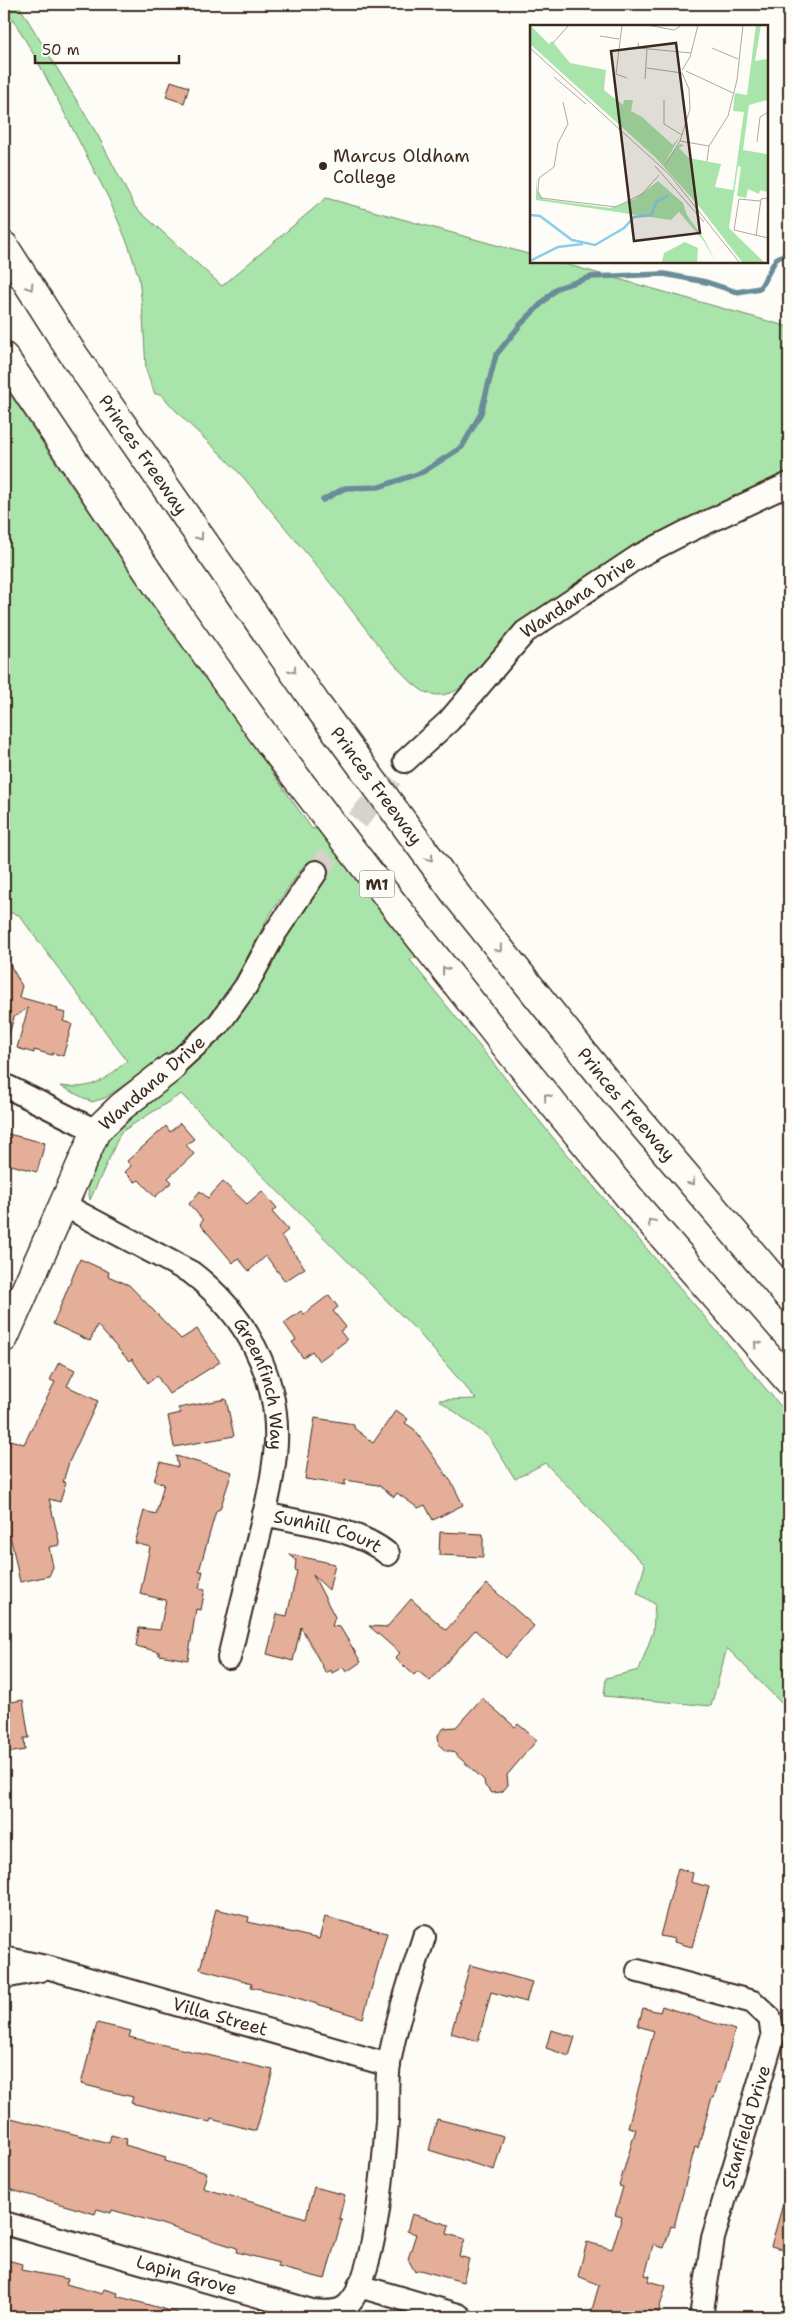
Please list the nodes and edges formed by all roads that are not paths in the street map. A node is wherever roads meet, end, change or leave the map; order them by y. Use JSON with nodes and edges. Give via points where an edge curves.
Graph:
{"nodes":[{"id":1,"x":4,"y":246,"type":"edge"},
{"id":2,"x":4,"y":357,"type":"edge"},
{"id":3,"x":789,"y":484,"type":"edge"},
{"id":4,"x":405,"y":761,"type":"tunnel mouth"},
{"id":5,"x":316,"y":872,"type":"tunnel mouth"},
{"id":6,"x":171,"y":1068,"type":"joint"},
{"id":7,"x":4,"y":1085,"type":"edge"},
{"id":8,"x":96,"y":1131,"type":"junction"},
{"id":9,"x":62,"y":1204,"type":"junction"},
{"id":10,"x":789,"y":1297,"type":"edge"},
{"id":11,"x":4,"y":1338,"type":"edge"},
{"id":12,"x":789,"y":1381,"type":"edge"},
{"id":13,"x":264,"y":1514,"type":"junction"},
{"id":14,"x":388,"y":1554,"type":"dead end"},
{"id":15,"x":229,"y":1658,"type":"dead end"},
{"id":16,"x":424,"y":1936,"type":"dead end"},
{"id":17,"x":4,"y":1958,"type":"edge"},
{"id":18,"x":50,"y":1968,"type":"junction"},
{"id":19,"x":638,"y":1972,"type":"dead end"},
{"id":20,"x":4,"y":1977,"type":"edge"},
{"id":21,"x":389,"y":2065,"type":"junction"},
{"id":22,"x":4,"y":2223,"type":"edge"},
{"id":23,"x":359,"y":2286,"type":"junction"},
{"id":24,"x":461,"y":2317,"type":"edge"},
{"id":25,"x":701,"y":2317,"type":"edge"}],
"edges":[{"from":1,"to":10,"type":"main road","name":"Princes Freeway","one_way":true,"via":[[68,348],[311,697],[458,897],[614,1091]]},
{"from":12,"to":2,"type":"main road","number":"M1","one_way":true,"via":[[634,1203],[512,1054],[272,746],[174,610]]},
{"from":3,"to":4,"type":"street","name":"Wandana Drive","via":[[639,556],[525,632],[449,721]]},
{"from":5,"to":6,"type":"street","name":"Wandana Drive","via":[[275,933],[246,986],[218,1025]]},
{"from":6,"to":8,"type":"main road","name":"Wandana Drive"},
{"from":7,"to":8,"type":"street"},
{"from":8,"to":9,"type":"main road","name":"Wandana Drive"},
{"from":9,"to":11,"type":"main road","name":"Wandana Drive"},
{"from":9,"to":13,"type":"street","name":"Greenfinch Way","via":[[192,1273],[240,1323],[264,1365],[275,1416],[276,1443]]},
{"from":13,"to":14,"type":"street","name":"Sunhill Court","via":[[360,1536]]},
{"from":13,"to":15,"type":"street","name":"Greenfinch Way"},
{"from":16,"to":21,"type":"street","name":"Lapin Grove"},
{"from":17,"to":18,"type":"street","name":"Villa Street"},
{"from":18,"to":20,"type":"street","name":"Villa Street"},
{"from":18,"to":21,"type":"street","name":"Villa Street"},
{"from":19,"to":25,"type":"street","name":"Stanfield Drive","via":[[753,2002],[770,2018],[773,2037],[713,2238]]},
{"from":21,"to":23,"type":"street","name":"Lapin Grove","via":[[376,2232]]},
{"from":22,"to":23,"type":"street","name":"Lapin Grove","via":[[312,2311],[342,2309],[352,2300]]},
{"from":23,"to":24,"type":"street"}]}
